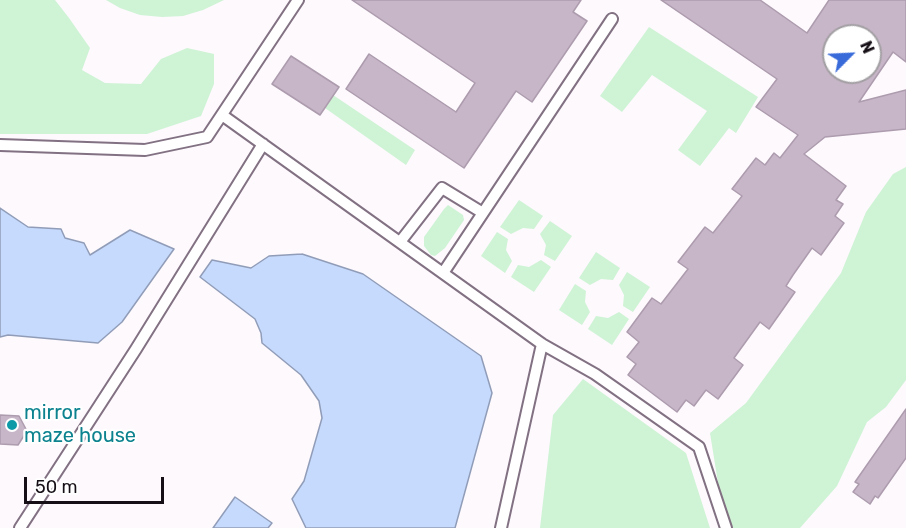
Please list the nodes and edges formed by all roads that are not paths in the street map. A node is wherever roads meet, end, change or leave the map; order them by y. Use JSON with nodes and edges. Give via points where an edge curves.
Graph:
{"nodes":[{"id":1,"x":298,"y":0,"type":"edge"},
{"id":2,"x":612,"y":19,"type":"dead end"},
{"id":3,"x":222,"y":115,"type":"junction"},
{"id":4,"x":263,"y":144,"type":"junction"},
{"id":5,"x":0,"y":146,"type":"edge"},
{"id":6,"x":483,"y":213,"type":"junction"},
{"id":7,"x":400,"y":242,"type":"junction"},
{"id":8,"x":442,"y":273,"type":"junction"},
{"id":9,"x":543,"y":344,"type":"junction"},
{"id":10,"x":20,"y":528,"type":"edge"},
{"id":11,"x":501,"y":528,"type":"edge"},
{"id":12,"x":726,"y":528,"type":"edge"}],
"edges":[{"from":1,"to":3,"type":"lane"},
{"from":2,"to":6,"type":"lane"},
{"from":3,"to":4,"type":"lane"},
{"from":3,"to":5,"type":"lane","via":[[207,137],[145,150]]},
{"from":4,"to":7,"type":"lane"},
{"from":4,"to":10,"type":"lane"},
{"from":6,"to":7,"type":"lane","via":[[442,188]]},
{"from":6,"to":8,"type":"lane"},
{"from":7,"to":8,"type":"lane"},
{"from":8,"to":9,"type":"lane"},
{"from":9,"to":11,"type":"lane"},
{"from":9,"to":12,"type":"lane","via":[[595,374],[699,447]]}]}
